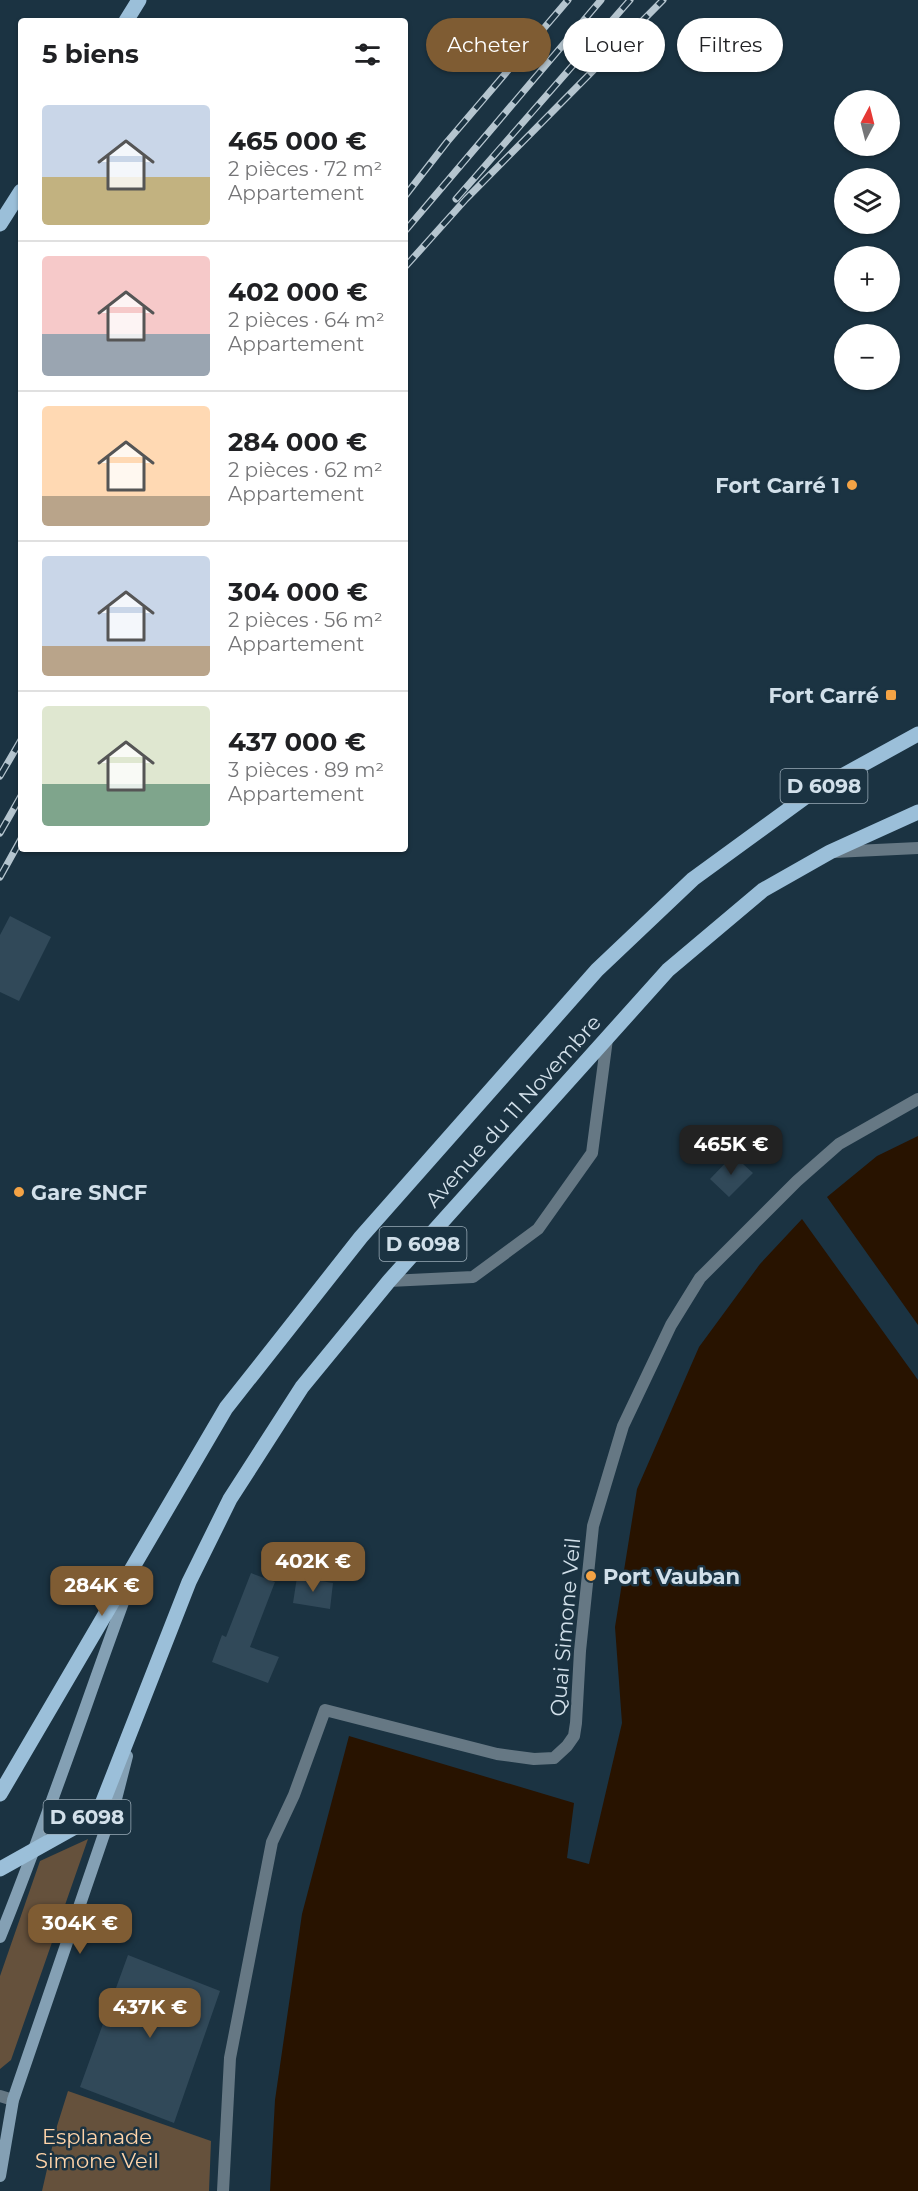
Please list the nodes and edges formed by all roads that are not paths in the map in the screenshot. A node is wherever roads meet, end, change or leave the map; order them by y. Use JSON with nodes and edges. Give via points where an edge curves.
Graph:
{"nodes":[{"id":1,"x":139,"y":0,"type":"edge"},
{"id":2,"x":128,"y":18,"type":"edge"},
{"id":3,"x":18,"y":196,"type":"edge"},
{"id":4,"x":0,"y":224,"type":"edge"},
{"id":5,"x":918,"y":734,"type":"edge"},
{"id":6,"x":918,"y":812,"type":"edge"},
{"id":7,"x":918,"y":848,"type":"edge"},
{"id":8,"x":830,"y":852,"type":"junction"},
{"id":9,"x":607,"y":1039,"type":"junction"},
{"id":10,"x":918,"y":1098,"type":"edge"},
{"id":11,"x":388,"y":1281,"type":"junction"},
{"id":12,"x":144,"y":1545,"type":"junction"},
{"id":13,"x":133,"y":1728,"type":"junction"},
{"id":14,"x":0,"y":1794,"type":"edge"},
{"id":15,"x":35,"y":1851,"type":"junction"},
{"id":16,"x":0,"y":1869,"type":"edge"},
{"id":17,"x":0,"y":1937,"type":"edge"},
{"id":18,"x":0,"y":2096,"type":"edge"},
{"id":19,"x":13,"y":2100,"type":"junction"},
{"id":20,"x":0,"y":2176,"type":"edge"},
{"id":21,"x":223,"y":2191,"type":"edge"}],
"edges":[{"from":1,"to":2,"type":"main road"},
{"from":3,"to":4,"type":"main road"},
{"from":5,"to":12,"type":"main road","name":"Avenue du 11 Novembre","number":"D 6098","via":[[811,793],[693,879],[597,970],[361,1237],[233,1399]]},
{"from":6,"to":8,"type":"main road","name":"Avenue du 11 Novembre","number":"D 6098"},
{"from":7,"to":8,"type":"street"},
{"from":8,"to":9,"type":"main road","name":"Avenue du 11 Novembre","number":"D 6098","via":[[763,890],[730,916],[668,970]]},
{"from":9,"to":11,"type":"main road","name":"Avenue du 11 Novembre","number":"D 6098"},
{"from":9,"to":11,"type":"street","via":[[592,1153],[538,1229],[473,1277]]},
{"from":10,"to":21,"type":"street","name":"Quai Simone Veil","via":[[839,1144],[798,1181],[700,1278],[671,1324],[623,1426],[593,1526],[576,1723],[567,1746],[554,1758],[497,1754],[325,1710],[272,1842],[230,2058]]},
{"from":11,"to":13,"type":"main road","name":"Avenue du 11 Novembre","number":"D 6098","via":[[302,1387],[230,1500],[189,1582]]},
{"from":12,"to":14,"type":"main road","number":"D 6098"},
{"from":12,"to":15,"type":"street","name":"Avenue du 11 Novembre"},
{"from":13,"to":15,"type":"main road","number":"D 6098","via":[[102,1804],[77,1826]]},
{"from":13,"to":19,"type":"street","name":"Avenue du 11 Novembre","via":[[117,1799]]},
{"from":15,"to":16,"type":"main road","number":"D 6098"},
{"from":15,"to":17,"type":"street","name":"Avenue du 11 Novembre"},
{"from":18,"to":19,"type":"street"},
{"from":19,"to":20,"type":"street","name":"Avenue du 11 Novembre"}]}
